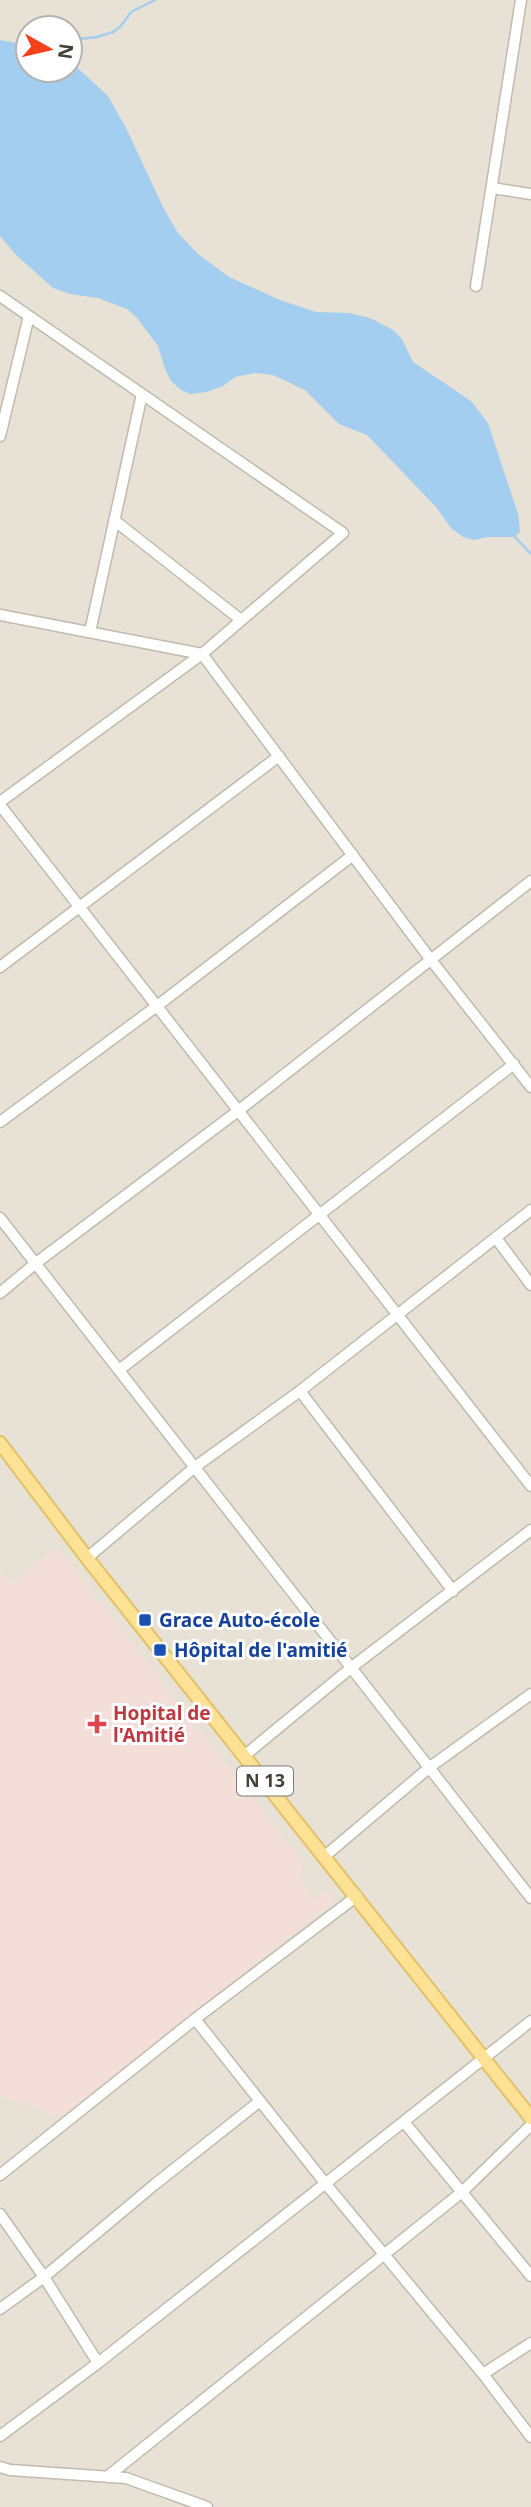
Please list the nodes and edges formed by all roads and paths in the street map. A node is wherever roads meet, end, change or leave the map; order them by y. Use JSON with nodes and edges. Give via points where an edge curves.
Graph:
{"nodes":[{"id":1,"x":521,"y":0,"type":"edge"},
{"id":2,"x":492,"y":188,"type":"junction"},
{"id":3,"x":531,"y":194,"type":"edge"},
{"id":4,"x":476,"y":286,"type":"dead end"},
{"id":5,"x":0,"y":296,"type":"edge"},
{"id":6,"x":29,"y":316,"type":"junction"},
{"id":7,"x":142,"y":394,"type":"junction"},
{"id":8,"x":0,"y":436,"type":"edge"},
{"id":9,"x":114,"y":520,"type":"junction"},
{"id":10,"x":0,"y":615,"type":"edge"},
{"id":11,"x":241,"y":620,"type":"junction"},
{"id":12,"x":90,"y":632,"type":"junction"},
{"id":13,"x":202,"y":654,"type":"junction"},
{"id":14,"x":279,"y":756,"type":"junction"},
{"id":15,"x":0,"y":804,"type":"edge"},
{"id":16,"x":353,"y":855,"type":"junction"},
{"id":17,"x":531,"y":881,"type":"edge"},
{"id":18,"x":79,"y":907,"type":"junction"},
{"id":19,"x":431,"y":960,"type":"junction"},
{"id":20,"x":0,"y":967,"type":"edge"},
{"id":21,"x":157,"y":1006,"type":"junction"},
{"id":22,"x":514,"y":1064,"type":"junction"},
{"id":23,"x":531,"y":1087,"type":"edge"},
{"id":24,"x":238,"y":1111,"type":"junction"},
{"id":25,"x":0,"y":1122,"type":"edge"},
{"id":26,"x":531,"y":1210,"type":"edge"},
{"id":27,"x":318,"y":1214,"type":"junction"},
{"id":28,"x":0,"y":1218,"type":"edge"},
{"id":29,"x":496,"y":1238,"type":"junction"},
{"id":30,"x":36,"y":1263,"type":"junction"},
{"id":31,"x":531,"y":1286,"type":"edge"},
{"id":32,"x":0,"y":1293,"type":"edge"},
{"id":33,"x":398,"y":1315,"type":"junction"},
{"id":34,"x":119,"y":1370,"type":"junction"},
{"id":35,"x":300,"y":1391,"type":"junction"},
{"id":36,"x":0,"y":1443,"type":"edge"},
{"id":37,"x":195,"y":1467,"type":"junction"},
{"id":38,"x":531,"y":1486,"type":"edge"},
{"id":39,"x":531,"y":1531,"type":"edge"},
{"id":40,"x":86,"y":1558,"type":"junction"},
{"id":41,"x":453,"y":1591,"type":"junction"},
{"id":42,"x":352,"y":1667,"type":"junction"},
{"id":43,"x":530,"y":1695,"type":"edge"},
{"id":44,"x":244,"y":1756,"type":"junction"},
{"id":45,"x":430,"y":1767,"type":"junction"},
{"id":46,"x":325,"y":1856,"type":"junction"},
{"id":47,"x":357,"y":1896,"type":"junction"},
{"id":48,"x":531,"y":1898,"type":"edge"},
{"id":49,"x":195,"y":2019,"type":"junction"},
{"id":50,"x":531,"y":2021,"type":"edge"},
{"id":51,"x":483,"y":2060,"type":"junction"},
{"id":52,"x":261,"y":2101,"type":"junction"},
{"id":53,"x":531,"y":2118,"type":"edge"},
{"id":54,"x":404,"y":2122,"type":"junction"},
{"id":55,"x":531,"y":2125,"type":"edge"},
{"id":56,"x":0,"y":2175,"type":"edge"},
{"id":57,"x":325,"y":2183,"type":"junction"},
{"id":58,"x":462,"y":2192,"type":"junction"},
{"id":59,"x":0,"y":2214,"type":"edge"},
{"id":60,"x":384,"y":2255,"type":"junction"},
{"id":61,"x":531,"y":2276,"type":"edge"},
{"id":62,"x":44,"y":2277,"type":"junction"},
{"id":63,"x":0,"y":2309,"type":"edge"},
{"id":64,"x":531,"y":2343,"type":"edge"},
{"id":65,"x":97,"y":2363,"type":"junction"},
{"id":66,"x":483,"y":2374,"type":"junction"},
{"id":67,"x":0,"y":2436,"type":"edge"},
{"id":68,"x":531,"y":2437,"type":"edge"},
{"id":69,"x":0,"y":2467,"type":"edge"},
{"id":70,"x":107,"y":2477,"type":"junction"},
{"id":71,"x":207,"y":2507,"type":"edge"}],
"edges":[{"from":1,"to":2,"type":"street"},
{"from":2,"to":3,"type":"street"},
{"from":2,"to":4,"type":"street"},
{"from":5,"to":6,"type":"street"},
{"from":6,"to":7,"type":"street"},
{"from":6,"to":8,"type":"street"},
{"from":7,"to":9,"type":"street"},
{"from":7,"to":11,"type":"street","via":[[343,533]]},
{"from":9,"to":11,"type":"street"},
{"from":9,"to":12,"type":"street"},
{"from":10,"to":12,"type":"street"},
{"from":11,"to":13,"type":"street"},
{"from":12,"to":13,"type":"street"},
{"from":13,"to":14,"type":"street"},
{"from":13,"to":15,"type":"street"},
{"from":14,"to":16,"type":"street"},
{"from":14,"to":18,"type":"street"},
{"from":15,"to":18,"type":"street"},
{"from":16,"to":19,"type":"street"},
{"from":16,"to":21,"type":"street"},
{"from":17,"to":19,"type":"street"},
{"from":18,"to":20,"type":"street"},
{"from":18,"to":21,"type":"street"},
{"from":19,"to":22,"type":"street"},
{"from":19,"to":24,"type":"street"},
{"from":21,"to":24,"type":"street"},
{"from":21,"to":25,"type":"street"},
{"from":22,"to":23,"type":"street"},
{"from":22,"to":27,"type":"street"},
{"from":24,"to":27,"type":"street"},
{"from":24,"to":30,"type":"street"},
{"from":26,"to":29,"type":"street"},
{"from":27,"to":33,"type":"street"},
{"from":27,"to":34,"type":"street"},
{"from":28,"to":30,"type":"street"},
{"from":29,"to":31,"type":"street"},
{"from":29,"to":33,"type":"street"},
{"from":30,"to":32,"type":"street"},
{"from":30,"to":34,"type":"street"},
{"from":33,"to":35,"type":"street"},
{"from":33,"to":38,"type":"street"},
{"from":34,"to":37,"type":"street"},
{"from":35,"to":37,"type":"street"},
{"from":35,"to":41,"type":"street"},
{"from":36,"to":40,"type":"main road","number":"N 13"},
{"from":37,"to":40,"type":"street"},
{"from":37,"to":42,"type":"street"},
{"from":39,"to":41,"type":"street"},
{"from":40,"to":44,"type":"main road","number":"N 13"},
{"from":41,"to":42,"type":"street"},
{"from":42,"to":44,"type":"street"},
{"from":42,"to":45,"type":"street"},
{"from":43,"to":45,"type":"street"},
{"from":44,"to":46,"type":"main road","number":"N 13"},
{"from":45,"to":46,"type":"street"},
{"from":45,"to":48,"type":"street"},
{"from":46,"to":47,"type":"main road","number":"N 13"},
{"from":47,"to":49,"type":"street"},
{"from":47,"to":51,"type":"main road","number":"N 13"},
{"from":49,"to":52,"type":"street"},
{"from":49,"to":56,"type":"street"},
{"from":50,"to":51,"type":"street"},
{"from":51,"to":53,"type":"main road","number":"N 13"},
{"from":51,"to":54,"type":"street"},
{"from":52,"to":57,"type":"street"},
{"from":52,"to":62,"type":"street"},
{"from":54,"to":57,"type":"street"},
{"from":54,"to":58,"type":"street"},
{"from":55,"to":58,"type":"street"},
{"from":57,"to":60,"type":"street"},
{"from":57,"to":65,"type":"street"},
{"from":58,"to":60,"type":"street"},
{"from":58,"to":61,"type":"street"},
{"from":59,"to":62,"type":"street"},
{"from":60,"to":66,"type":"street"},
{"from":60,"to":70,"type":"street"},
{"from":62,"to":63,"type":"street"},
{"from":62,"to":65,"type":"street"},
{"from":64,"to":66,"type":"street"},
{"from":65,"to":67,"type":"street"},
{"from":66,"to":68,"type":"street"},
{"from":69,"to":70,"type":"street"},
{"from":70,"to":71,"type":"street","via":[[126,2478]]}]}
